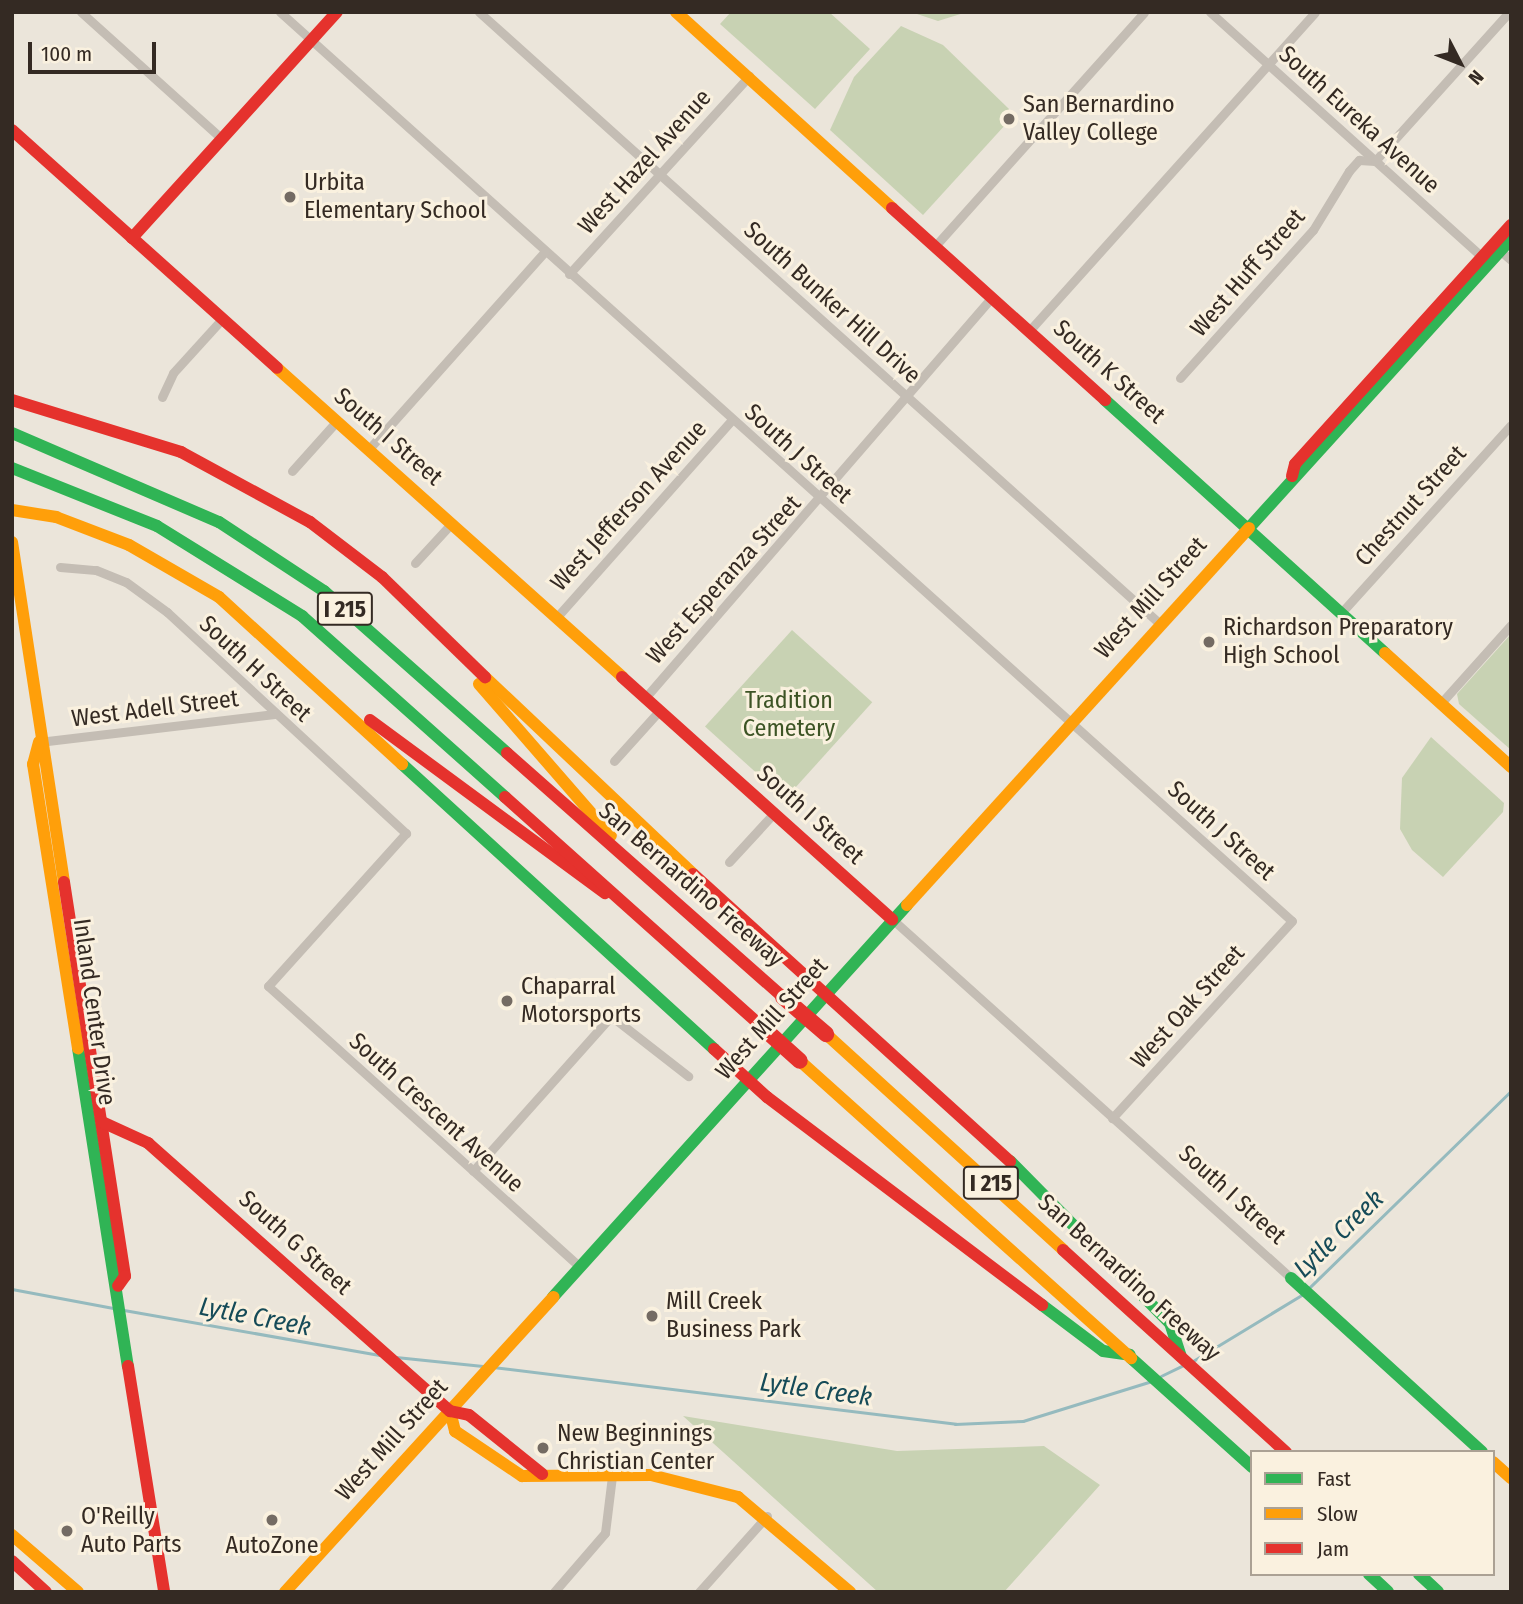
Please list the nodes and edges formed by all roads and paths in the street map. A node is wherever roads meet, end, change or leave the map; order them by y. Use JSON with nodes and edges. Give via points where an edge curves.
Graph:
{"nodes":[{"id":1,"x":81,"y":12,"type":"edge"},
{"id":2,"x":280,"y":12,"type":"edge"},
{"id":3,"x":337,"y":12,"type":"edge"},
{"id":4,"x":479,"y":12,"type":"edge"},
{"id":5,"x":676,"y":12,"type":"edge"},
{"id":6,"x":1144,"y":12,"type":"edge"},
{"id":7,"x":1210,"y":12,"type":"edge"},
{"id":8,"x":1315,"y":12,"type":"edge"},
{"id":9,"x":1509,"y":12,"type":"edge"},
{"id":10,"x":312,"y":40,"type":"junction"},
{"id":11,"x":1269,"y":64,"type":"junction"},
{"id":12,"x":749,"y":76,"type":"junction"},
{"id":13,"x":12,"y":130,"type":"edge"},
{"id":14,"x":222,"y":139,"type":"junction"},
{"id":15,"x":1375,"y":160,"type":"junction"},
{"id":16,"x":658,"y":174,"type":"junction"},
{"id":17,"x":1511,"y":225,"type":"edge"},
{"id":18,"x":132,"y":238,"type":"junction"},
{"id":19,"x":936,"y":245,"type":"junction"},
{"id":20,"x":1504,"y":248,"type":"edge"},
{"id":21,"x":545,"y":251,"type":"junction"},
{"id":22,"x":1482,"y":257,"type":"junction"},
{"id":23,"x":569,"y":274,"type":"junction"},
{"id":24,"x":992,"y":297,"type":"junction"},
{"id":25,"x":222,"y":319,"type":"junction"},
{"id":26,"x":1030,"y":331,"type":"junction"},
{"id":27,"x":1180,"y":378,"type":"dead end"},
{"id":28,"x":905,"y":394,"type":"junction"},
{"id":29,"x":162,"y":397,"type":"dead end"},
{"id":30,"x":12,"y":400,"type":"edge"},
{"id":31,"x":732,"y":420,"type":"junction"},
{"id":32,"x":337,"y":422,"type":"junction"},
{"id":33,"x":1511,"y":425,"type":"edge"},
{"id":34,"x":12,"y":433,"type":"edge"},
{"id":35,"x":368,"y":450,"type":"junction"},
{"id":36,"x":12,"y":468,"type":"edge"},
{"id":37,"x":292,"y":471,"type":"dead end"},
{"id":38,"x":1292,"y":476,"type":"junction"},
{"id":39,"x":820,"y":501,"type":"junction"},
{"id":40,"x":276,"y":502,"type":"junction"},
{"id":41,"x":12,"y":510,"type":"edge"},
{"id":42,"x":451,"y":524,"type":"junction"},
{"id":43,"x":1247,"y":526,"type":"junction"},
{"id":44,"x":12,"y":542,"type":"edge"},
{"id":45,"x":415,"y":563,"type":"dead end"},
{"id":46,"x":60,"y":567,"type":"dead end"},
{"id":47,"x":235,"y":611,"type":"junction"},
{"id":48,"x":1341,"y":613,"type":"junction"},
{"id":49,"x":556,"y":618,"type":"junction"},
{"id":50,"x":1159,"y":623,"type":"junction"},
{"id":51,"x":1511,"y":625,"type":"edge"},
{"id":52,"x":645,"y":698,"type":"junction"},
{"id":53,"x":1441,"y":703,"type":"junction"},
{"id":54,"x":659,"y":711,"type":"junction"},
{"id":55,"x":274,"y":714,"type":"junction"},
{"id":56,"x":1069,"y":723,"type":"junction"},
{"id":57,"x":39,"y":742,"type":"junction"},
{"id":58,"x":614,"y":761,"type":"dead end"},
{"id":59,"x":1511,"y":766,"type":"edge"},
{"id":60,"x":774,"y":813,"type":"junction"},
{"id":61,"x":628,"y":861,"type":"junction"},
{"id":62,"x":729,"y":862,"type":"dead end"},
{"id":63,"x":619,"y":899,"type":"junction"},
{"id":64,"x":892,"y":919,"type":"junction"},
{"id":65,"x":1292,"y":921,"type":"joint"},
{"id":66,"x":268,"y":986,"type":"joint"},
{"id":67,"x":827,"y":992,"type":"junction"},
{"id":68,"x":688,"y":1076,"type":"dead end"},
{"id":69,"x":750,"y":1079,"type":"junction"},
{"id":70,"x":1112,"y":1118,"type":"junction"},
{"id":71,"x":102,"y":1122,"type":"junction"},
{"id":72,"x":473,"y":1171,"type":"junction"},
{"id":73,"x":580,"y":1267,"type":"junction"},
{"id":74,"x":1291,"y":1278,"type":"joint"},
{"id":75,"x":118,"y":1286,"type":"junction"},
{"id":76,"x":1130,"y":1355,"type":"junction"},
{"id":77,"x":1181,"y":1356,"type":"junction"},
{"id":78,"x":450,"y":1411,"type":"junction"},
{"id":79,"x":1284,"y":1450,"type":"edge"},
{"id":80,"x":1480,"y":1450,"type":"edge"},
{"id":81,"x":1495,"y":1464,"type":"edge"},
{"id":82,"x":1250,"y":1465,"type":"edge"},
{"id":83,"x":612,"y":1476,"type":"junction"},
{"id":84,"x":1511,"y":1478,"type":"edge"},
{"id":85,"x":767,"y":1516,"type":"junction"},
{"id":86,"x":12,"y":1535,"type":"edge"},
{"id":87,"x":12,"y":1561,"type":"edge"},
{"id":88,"x":1371,"y":1576,"type":"edge"},
{"id":89,"x":1421,"y":1576,"type":"edge"},
{"id":90,"x":46,"y":1592,"type":"edge"},
{"id":91,"x":78,"y":1592,"type":"edge"},
{"id":92,"x":164,"y":1592,"type":"edge"},
{"id":93,"x":285,"y":1592,"type":"edge"},
{"id":94,"x":554,"y":1592,"type":"edge"},
{"id":95,"x":699,"y":1592,"type":"edge"},
{"id":96,"x":850,"y":1592,"type":"edge"},
{"id":97,"x":1388,"y":1592,"type":"edge"},
{"id":98,"x":1438,"y":1592,"type":"edge"}],
"edges":[{"from":1,"to":14,"type":"street"},
{"from":2,"to":10,"type":"street","name":"South J Street"},
{"from":3,"to":10,"type":"main road"},
{"from":4,"to":16,"type":"street","name":"South Bunker Hill Drive"},
{"from":5,"to":12,"type":"main road","name":"South K Street"},
{"from":6,"to":19,"type":"street"},
{"from":7,"to":11,"type":"street","name":"South Eureka Avenue"},
{"from":8,"to":11,"type":"street"},
{"from":9,"to":15,"type":"street","name":"West Huff Street"},
{"from":10,"to":14,"type":"main road"},
{"from":10,"to":21,"type":"street","name":"South J Street"},
{"from":11,"to":15,"type":"street","name":"South Eureka Avenue"},
{"from":11,"to":26,"type":"street"},
{"from":12,"to":16,"type":"street","name":"West Hazel Avenue"},
{"from":12,"to":19,"type":"main road","name":"South K Street"},
{"from":13,"to":18,"type":"main road","name":"South I Street"},
{"from":14,"to":18,"type":"main road"},
{"from":15,"to":22,"type":"street","name":"South Eureka Avenue"},
{"from":15,"to":27,"type":"street","name":"West Huff Street","via":[[1359,160],[1349,171],[1313,230]]},
{"from":16,"to":23,"type":"street","name":"West Hazel Avenue"},
{"from":16,"to":28,"type":"street","name":"South Bunker Hill Drive"},
{"from":17,"to":20,"type":"main road","name":"West Mill Street"},
{"from":18,"to":25,"type":"main road","name":"South I Street"},
{"from":19,"to":24,"type":"main road","name":"South K Street"},
{"from":20,"to":22,"type":"main road","name":"West Mill Street"},
{"from":20,"to":38,"type":"main road","name":"West Mill Street"},
{"from":21,"to":23,"type":"street","name":"South J Street"},
{"from":21,"to":35,"type":"street"},
{"from":22,"to":38,"type":"main road","name":"West Mill Street","via":[[1295,464]]},
{"from":23,"to":31,"type":"street","name":"South J Street"},
{"from":24,"to":26,"type":"main road","name":"South K Street"},
{"from":24,"to":28,"type":"street","name":"West Esperanza Street"},
{"from":25,"to":29,"type":"street","via":[[173,373]]},
{"from":25,"to":32,"type":"main road","name":"South I Street"},
{"from":26,"to":43,"type":"main road","name":"South K Street"},
{"from":28,"to":39,"type":"street","name":"West Esperanza Street","via":[[820,489]]},
{"from":28,"to":50,"type":"street","name":"South Bunker Hill Drive"},
{"from":30,"to":40,"type":"main road","via":[[170,448]]},
{"from":31,"to":39,"type":"street","name":"South J Street"},
{"from":31,"to":49,"type":"street","name":"West Jefferson Avenue"},
{"from":32,"to":35,"type":"main road","name":"South I Street"},
{"from":32,"to":37,"type":"street"},
{"from":33,"to":48,"type":"street","name":"Chestnut Street"},
{"from":34,"to":61,"type":"main road","name":"San Bernardino Freeway","number":"I 215","via":[[125,476],[219,522],[324,591]]},
{"from":35,"to":42,"type":"main road","name":"South I Street"},
{"from":36,"to":63,"type":"main road","number":"I 215","via":[[157,526],[282,602],[352,656]]},
{"from":38,"to":43,"type":"main road","name":"West Mill Street"},
{"from":39,"to":52,"type":"street","name":"West Esperanza Street"},
{"from":39,"to":56,"type":"street","name":"South J Street"},
{"from":40,"to":61,"type":"main road","via":[[426,630],[582,796]]},
{"from":40,"to":67,"type":"main road","via":[[382,577],[629,816]]},
{"from":41,"to":47,"type":"main road","via":[[56,517],[129,545]]},
{"from":42,"to":45,"type":"street"},
{"from":42,"to":49,"type":"main road","name":"South I Street"},
{"from":43,"to":48,"type":"main road","name":"South K Street"},
{"from":43,"to":50,"type":"main road","name":"West Mill Street"},
{"from":44,"to":57,"type":"main road","name":"Inland Center Drive"},
{"from":46,"to":55,"type":"street","name":"South H Street","via":[[96,570],[126,582],[167,612]]},
{"from":47,"to":63,"type":"main road","via":[[582,882]]},
{"from":47,"to":69,"type":"main road"},
{"from":48,"to":53,"type":"main road","name":"South K Street"},
{"from":49,"to":52,"type":"main road","name":"South I Street"},
{"from":50,"to":56,"type":"main road","name":"West Mill Street"},
{"from":51,"to":53,"type":"street"},
{"from":52,"to":54,"type":"main road","name":"South I Street"},
{"from":53,"to":59,"type":"main road","name":"South K Street"},
{"from":54,"to":58,"type":"street"},
{"from":54,"to":60,"type":"main road","name":"South I Street"},
{"from":55,"to":57,"type":"street","name":"West Adell Street"},
{"from":55,"to":66,"type":"street","name":"South H Street","via":[[406,833]]},
{"from":56,"to":64,"type":"main road","name":"West Mill Street"},
{"from":56,"to":65,"type":"street","name":"South J Street"},
{"from":57,"to":71,"type":"main road","name":"Inland Center Drive","via":[[70,895]]},
{"from":57,"to":75,"type":"main road","name":"Inland Center Drive","via":[[33,764],[110,1278]]},
{"from":60,"to":62,"type":"street"},
{"from":60,"to":64,"type":"main road","name":"South I Street"},
{"from":61,"to":77,"type":"main road","name":"San Bernardino Freeway","number":"I 215","bridge":true},
{"from":63,"to":76,"type":"main road","number":"I 215","bridge":true},
{"from":64,"to":67,"type":"main road","name":"West Mill Street"},
{"from":64,"to":70,"type":"street","name":"South I Street"},
{"from":65,"to":70,"type":"street","name":"West Oak Street"},
{"from":66,"to":72,"type":"street","name":"South Crescent Avenue"},
{"from":67,"to":69,"type":"main road","name":"West Mill Street"},
{"from":67,"to":77,"type":"main road","via":[[1058,1205],[1170,1323]]},
{"from":68,"to":72,"type":"street","via":[[611,1016]]},
{"from":69,"to":73,"type":"main road","name":"West Mill Street"},
{"from":69,"to":76,"type":"main road","via":[[889,1195],[1103,1351]]},
{"from":70,"to":74,"type":"street","name":"South I Street"},
{"from":71,"to":75,"type":"main road","name":"Inland Center Drive","via":[[124,1276]]},
{"from":71,"to":78,"type":"main road","name":"South G Street","via":[[148,1143]]},
{"from":72,"to":73,"type":"street","name":"South Crescent Avenue"},
{"from":73,"to":78,"type":"main road","name":"West Mill Street"},
{"from":74,"to":80,"type":"main road","name":"South I Street"},
{"from":75,"to":92,"type":"main road","name":"Inland Center Drive"},
{"from":76,"to":82,"type":"main road","number":"I 215"},
{"from":77,"to":79,"type":"main road","name":"San Bernardino Freeway","number":"I 215"},
{"from":78,"to":83,"type":"main road","name":"South G Street","via":[[455,1431],[492,1462],[522,1476]]},
{"from":78,"to":93,"type":"main road","name":"West Mill Street"},
{"from":81,"to":84,"type":"main road"},
{"from":83,"to":85,"type":"main road","name":"South G Street","via":[[701,1483]]},
{"from":83,"to":94,"type":"street","via":[[605,1533]]},
{"from":85,"to":95,"type":"street"},
{"from":85,"to":96,"type":"main road","name":"South G Street"},
{"from":86,"to":91,"type":"main road"},
{"from":87,"to":90,"type":"main road"},
{"from":88,"to":97,"type":"main road"},
{"from":89,"to":98,"type":"main road"}]}
